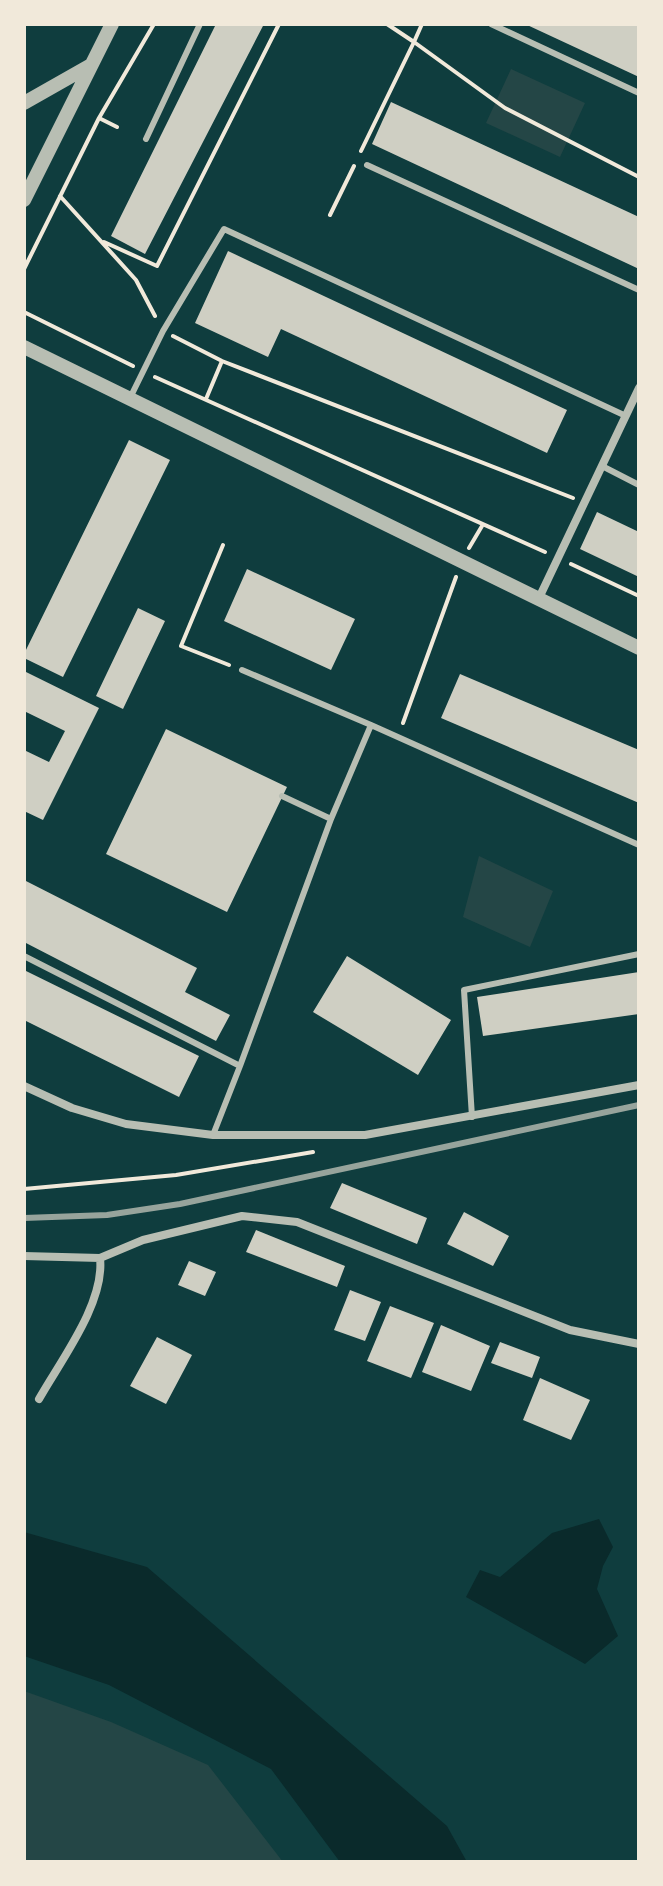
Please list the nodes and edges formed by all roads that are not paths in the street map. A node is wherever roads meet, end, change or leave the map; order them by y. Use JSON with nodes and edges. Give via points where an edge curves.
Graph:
{"nodes":[{"id":1,"x":112,"y":24,"type":"edge"},
{"id":2,"x":200,"y":24,"type":"edge"},
{"id":3,"x":491,"y":24,"type":"edge"},
{"id":4,"x":91,"y":65,"type":"junction"},
{"id":5,"x":639,"y":93,"type":"edge"},
{"id":6,"x":24,"y":103,"type":"edge"},
{"id":7,"x":146,"y":139,"type":"dead end"},
{"id":8,"x":367,"y":165,"type":"dead end"},
{"id":9,"x":24,"y":200,"type":"edge"},
{"id":10,"x":639,"y":290,"type":"edge"},
{"id":11,"x":24,"y":347,"type":"edge"},
{"id":12,"x":639,"y":388,"type":"edge"},
{"id":13,"x":130,"y":398,"type":"junction"},
{"id":14,"x":626,"y":416,"type":"junction"},
{"id":15,"x":602,"y":466,"type":"junction"},
{"id":16,"x":639,"y":485,"type":"edge"},
{"id":17,"x":539,"y":598,"type":"junction"},
{"id":18,"x":639,"y":648,"type":"edge"},
{"id":19,"x":242,"y":670,"type":"road end"},
{"id":20,"x":371,"y":725,"type":"junction"},
{"id":21,"x":282,"y":796,"type":"dead end"},
{"id":22,"x":331,"y":819,"type":"junction"},
{"id":23,"x":639,"y":845,"type":"edge"},
{"id":24,"x":639,"y":954,"type":"edge"},
{"id":25,"x":24,"y":956,"type":"edge"},
{"id":26,"x":240,"y":1066,"type":"junction"},
{"id":27,"x":639,"y":1085,"type":"edge"},
{"id":28,"x":24,"y":1086,"type":"edge"},
{"id":29,"x":472,"y":1117,"type":"junction"},
{"id":30,"x":213,"y":1135,"type":"junction"},
{"id":31,"x":24,"y":1256,"type":"edge"},
{"id":32,"x":100,"y":1258,"type":"junction"},
{"id":33,"x":639,"y":1344,"type":"edge"},
{"id":34,"x":39,"y":1399,"type":"dead end"}],
"edges":[{"from":1,"to":4,"type":"street"},
{"from":2,"to":7,"type":"lane"},
{"from":3,"to":5,"type":"lane"},
{"from":4,"to":6,"type":"street"},
{"from":4,"to":9,"type":"street"},
{"from":8,"to":10,"type":"lane"},
{"from":11,"to":13,"type":"street"},
{"from":12,"to":14,"type":"street"},
{"from":13,"to":14,"type":"lane","via":[[224,229]]},
{"from":13,"to":17,"type":"street"},
{"from":14,"to":15,"type":"street"},
{"from":15,"to":16,"type":"lane"},
{"from":15,"to":17,"type":"street"},
{"from":17,"to":18,"type":"street"},
{"from":19,"to":20,"type":"lane"},
{"from":20,"to":22,"type":"lane"},
{"from":20,"to":23,"type":"lane"},
{"from":21,"to":22,"type":"lane"},
{"from":22,"to":26,"type":"lane"},
{"from":24,"to":29,"type":"lane","via":[[464,990]]},
{"from":25,"to":26,"type":"lane"},
{"from":26,"to":30,"type":"lane"},
{"from":27,"to":29,"type":"street"},
{"from":28,"to":30,"type":"street","via":[[126,1124]]},
{"from":29,"to":30,"type":"street","via":[[365,1135]]},
{"from":31,"to":32,"type":"street"},
{"from":32,"to":33,"type":"street","via":[[143,1240],[242,1216],[297,1222],[570,1330]]},
{"from":32,"to":34,"type":"street","via":[[102,1274],[92,1305]]}]}
